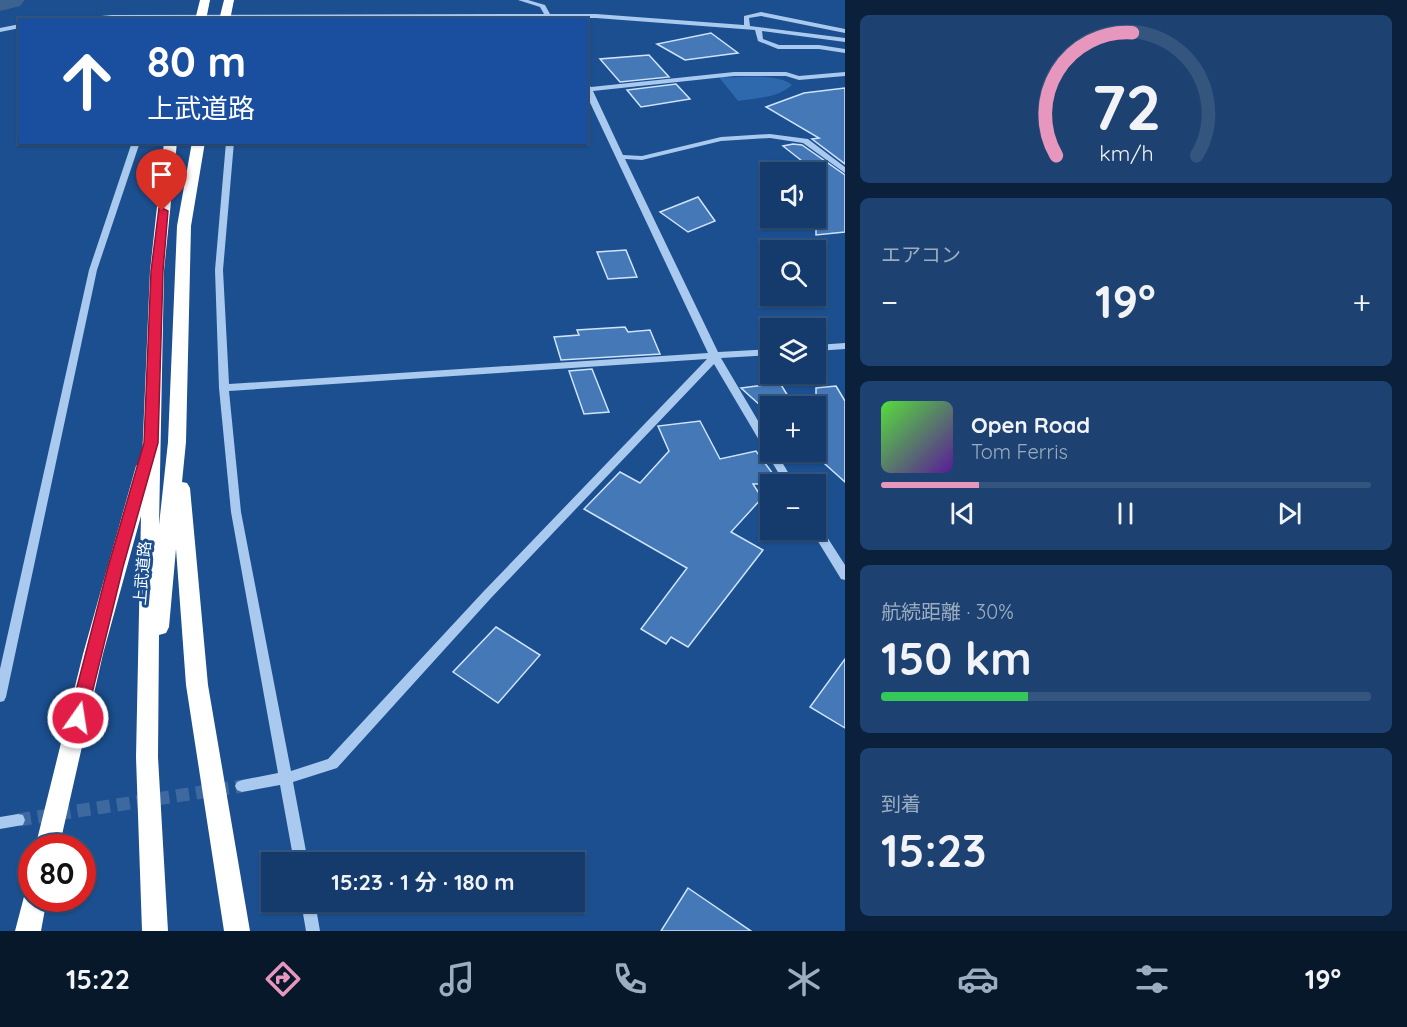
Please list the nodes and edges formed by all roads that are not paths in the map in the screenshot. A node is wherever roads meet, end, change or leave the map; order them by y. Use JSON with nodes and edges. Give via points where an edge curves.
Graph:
{"nodes":[{"id":1,"x":205,"y":0,"type":"edge"},
{"id":2,"x":229,"y":0,"type":"edge"},
{"id":3,"x":521,"y":0,"type":"edge"},
{"id":4,"x":548,"y":17,"type":"edge"},
{"id":5,"x":94,"y":18,"type":"edge"},
{"id":6,"x":200,"y":18,"type":"edge"},
{"id":7,"x":224,"y":18,"type":"edge"},
{"id":8,"x":18,"y":26,"type":"edge"},
{"id":9,"x":747,"y":27,"type":"junction"},
{"id":10,"x":758,"y":28,"type":"junction"},
{"id":11,"x":0,"y":30,"type":"edge"},
{"id":12,"x":844,"y":31,"type":"edge"},
{"id":13,"x":844,"y":40,"type":"edge"},
{"id":14,"x":844,"y":51,"type":"edge"},
{"id":15,"x":844,"y":74,"type":"edge"},
{"id":16,"x":588,"y":88,"type":"edge"},
{"id":17,"x":588,"y":90,"type":"edge"},
{"id":18,"x":135,"y":144,"type":"edge"},
{"id":19,"x":171,"y":144,"type":"edge"},
{"id":20,"x":199,"y":144,"type":"edge"},
{"id":21,"x":230,"y":144,"type":"edge"},
{"id":22,"x":622,"y":157,"type":"junction"},
{"id":23,"x":844,"y":171,"type":"edge"},
{"id":24,"x":844,"y":346,"type":"edge"},
{"id":25,"x":826,"y":347,"type":"edge"},
{"id":26,"x":760,"y":353,"type":"edge"},
{"id":27,"x":716,"y":357,"type":"junction"},
{"id":28,"x":224,"y":388,"type":"junction"},
{"id":29,"x":177,"y":442,"type":"junction"},
{"id":30,"x":151,"y":443,"type":"junction"},
{"id":31,"x":784,"y":474,"type":"edge"},
{"id":32,"x":823,"y":540,"type":"edge"},
{"id":33,"x":844,"y":576,"type":"edge"},
{"id":34,"x":0,"y":697,"type":"edge"},
{"id":35,"x":147,"y":757,"type":"junction"},
{"id":36,"x":286,"y":778,"type":"junction"},
{"id":37,"x":242,"y":786,"type":"tunnel mouth"},
{"id":38,"x":18,"y":820,"type":"tunnel mouth"},
{"id":39,"x":0,"y":823,"type":"edge"},
{"id":40,"x":50,"y":834,"type":"edge"},
{"id":41,"x":299,"y":852,"type":"edge"},
{"id":42,"x":32,"y":912,"type":"edge"},
{"id":43,"x":310,"y":912,"type":"edge"},
{"id":44,"x":28,"y":931,"type":"edge"},
{"id":45,"x":155,"y":931,"type":"edge"},
{"id":46,"x":237,"y":931,"type":"edge"},
{"id":47,"x":313,"y":931,"type":"edge"}],
"edges":[{"from":1,"to":6,"type":"highway"},
{"from":2,"to":7,"type":"highway"},
{"from":3,"to":4,"type":"street","via":[[543,6]]},
{"from":4,"to":7,"type":"street"},
{"from":4,"to":9,"type":"street","via":[[640,18]]},
{"from":5,"to":6,"type":"street"},
{"from":6,"to":7,"type":"street"},
{"from":8,"to":11,"type":"street"},
{"from":9,"to":10,"type":"street"},
{"from":9,"to":12,"type":"street","via":[[746,17],[760,14]]},
{"from":10,"to":13,"type":"street"},
{"from":10,"to":14,"type":"street","via":[[760,40],[770,46]]},
{"from":15,"to":16,"type":"street","via":[[799,78],[786,74],[734,74]]},
{"from":17,"to":22,"type":"street"},
{"from":18,"to":34,"type":"street","via":[[93,270]]},
{"from":19,"to":30,"type":"highway","name":"上武道路","via":[[157,271]]},
{"from":20,"to":29,"type":"highway","name":"上武道路","via":[[184,226]]},
{"from":21,"to":28,"type":"street","via":[[219,270]]},
{"from":22,"to":23,"type":"street","via":[[642,158],[736,136],[770,136],[805,141]]},
{"from":22,"to":27,"type":"street"},
{"from":24,"to":25,"type":"street"},
{"from":26,"to":27,"type":"street"},
{"from":27,"to":28,"type":"street"},
{"from":27,"to":31,"type":"street"},
{"from":27,"to":36,"type":"street","via":[[487,595],[332,764]]},
{"from":28,"to":36,"type":"street","via":[[236,512]]},
{"from":29,"to":35,"type":"highway","name":"上武道路"},
{"from":29,"to":46,"type":"highway","via":[[197,685]]},
{"from":30,"to":35,"type":"highway","name":"上武道路"},
{"from":30,"to":40,"type":"highway","via":[[93,654]]},
{"from":32,"to":33,"type":"street"},
{"from":35,"to":45,"type":"highway","name":"上武道路"},
{"from":36,"to":37,"type":"street"},
{"from":36,"to":41,"type":"street"},
{"from":38,"to":39,"type":"street"},
{"from":42,"to":44,"type":"highway"},
{"from":43,"to":47,"type":"street"}]}
